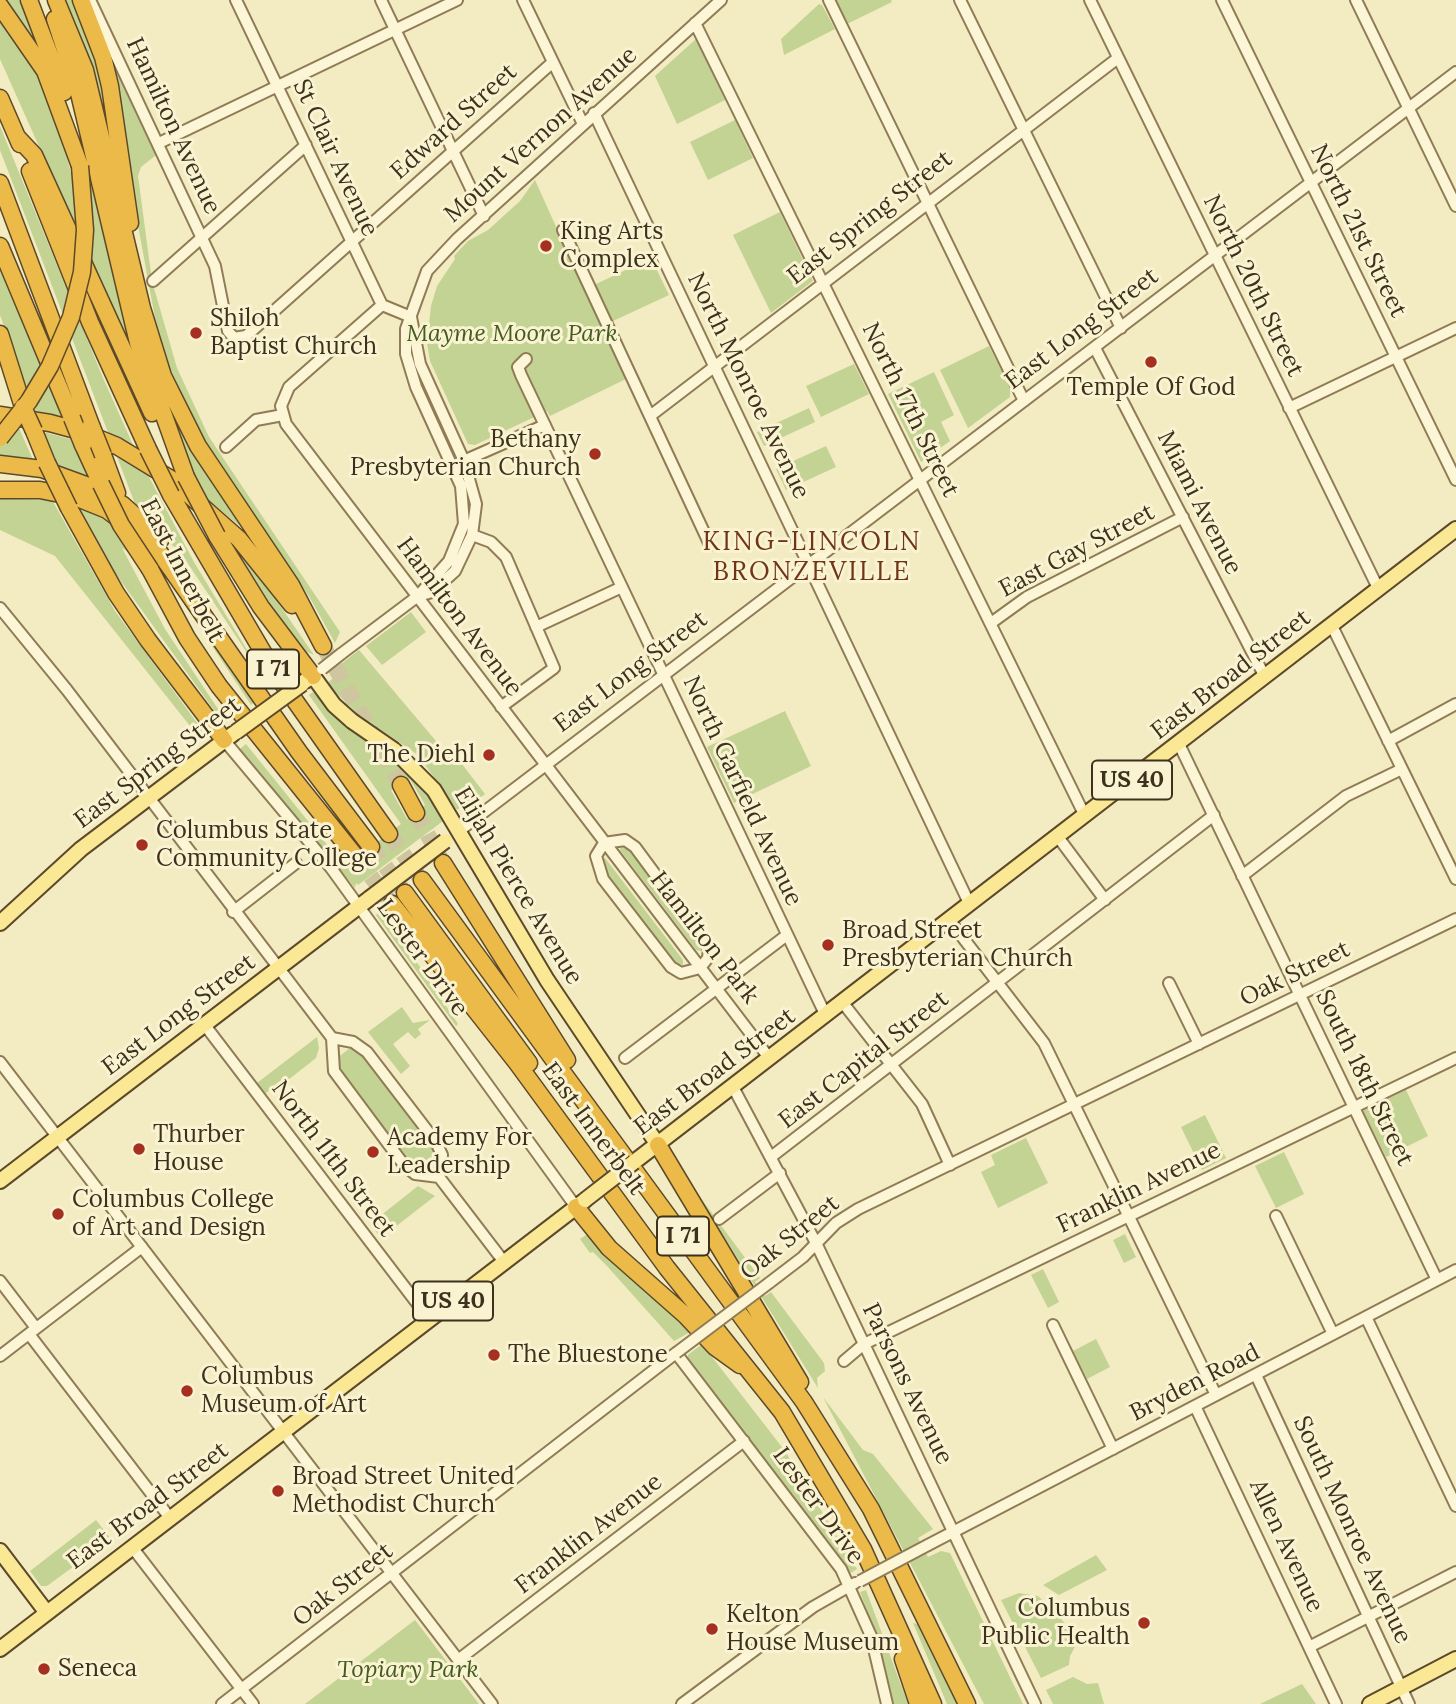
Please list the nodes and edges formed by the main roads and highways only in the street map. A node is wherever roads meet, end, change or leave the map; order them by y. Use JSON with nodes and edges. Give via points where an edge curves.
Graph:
{"nodes":[{"id":1,"x":29,"y":0,"type":"edge"},
{"id":2,"x":48,"y":0,"type":"edge"},
{"id":3,"x":56,"y":0,"type":"edge"},
{"id":4,"x":81,"y":0,"type":"edge"},
{"id":5,"x":0,"y":6,"type":"edge"},
{"id":6,"x":0,"y":98,"type":"edge"},
{"id":7,"x":17,"y":137,"type":"junction"},
{"id":8,"x":80,"y":166,"type":"junction"},
{"id":9,"x":0,"y":183,"type":"edge"},
{"id":10,"x":0,"y":246,"type":"edge"},
{"id":11,"x":142,"y":308,"type":"junction"},
{"id":12,"x":0,"y":334,"type":"edge"},
{"id":13,"x":0,"y":359,"type":"edge"},
{"id":14,"x":23,"y":407,"type":"junction"},
{"id":15,"x":0,"y":415,"type":"edge"},
{"id":16,"x":0,"y":438,"type":"edge"},
{"id":17,"x":0,"y":464,"type":"edge"},
{"id":18,"x":176,"y":484,"type":"junction"},
{"id":19,"x":0,"y":491,"type":"edge"},
{"id":20,"x":120,"y":499,"type":"junction"},
{"id":21,"x":1456,"y":529,"type":"edge"},
{"id":22,"x":150,"y":569,"type":"junction"},
{"id":23,"x":312,"y":676,"type":"junction"},
{"id":24,"x":249,"y":680,"type":"junction"},
{"id":25,"x":230,"y":736,"type":"junction"},
{"id":26,"x":401,"y":785,"type":"tunnel mouth"},
{"id":27,"x":416,"y":813,"type":"tunnel mouth"},
{"id":28,"x":459,"y":831,"type":"junction"},
{"id":29,"x":389,"y":834,"type":"tunnel mouth"},
{"id":30,"x":371,"y":847,"type":"tunnel mouth"},
{"id":31,"x":356,"y":857,"type":"tunnel mouth"},
{"id":32,"x":443,"y":863,"type":"tunnel mouth"},
{"id":33,"x":422,"y":880,"type":"tunnel mouth"},
{"id":34,"x":398,"y":898,"type":"tunnel mouth"},
{"id":35,"x":0,"y":923,"type":"edge"},
{"id":36,"x":608,"y":1136,"type":"junction"},
{"id":37,"x":654,"y":1148,"type":"junction"},
{"id":38,"x":0,"y":1181,"type":"edge"},
{"id":39,"x":581,"y":1204,"type":"junction"},
{"id":40,"x":754,"y":1375,"type":"junction"},
{"id":41,"x":833,"y":1447,"type":"junction"},
{"id":42,"x":0,"y":1551,"type":"edge"},
{"id":43,"x":47,"y":1613,"type":"junction"},
{"id":44,"x":900,"y":1628,"type":"junction"},
{"id":45,"x":0,"y":1648,"type":"edge"},
{"id":46,"x":1456,"y":1660,"type":"edge"},
{"id":47,"x":918,"y":1704,"type":"edge"},
{"id":48,"x":933,"y":1704,"type":"edge"},
{"id":49,"x":967,"y":1704,"type":"edge"},
{"id":50,"x":1370,"y":1704,"type":"edge"}],
"edges":[{"from":1,"to":8,"type":"highway","via":[[68,104]]},
{"from":2,"to":18,"type":"highway","via":[[78,89]]},
{"from":3,"to":11,"type":"highway","via":[[85,70]]},
{"from":4,"to":11,"type":"highway","via":[[110,86]]},
{"from":5,"to":8,"type":"highway","via":[[45,71]]},
{"from":6,"to":7,"type":"highway","number":"I 71"},
{"from":7,"to":18,"type":"highway","number":"I 71","bridge":true,"via":[[90,323],[149,449]]},
{"from":7,"to":18,"type":"highway","via":[[34,155],[134,376]]},
{"from":8,"to":16,"type":"highway","bridge":true,"via":[[85,230],[82,272],[71,317],[43,378]]},
{"from":9,"to":20,"type":"highway","name":"East Innerbelt","number":"I 71","bridge":true},
{"from":10,"to":22,"type":"highway","bridge":true,"via":[[101,484]]},
{"from":11,"to":18,"type":"highway","via":[[163,376],[181,415],[290,585],[323,646],[239,539]]},
{"from":12,"to":14,"type":"highway"},
{"from":13,"to":14,"type":"highway"},
{"from":14,"to":25,"type":"highway","bridge":true,"via":[[69,508],[116,593],[141,631]]},
{"from":15,"to":18,"type":"highway","via":[[83,432],[117,446]]},
{"from":17,"to":20,"type":"highway","via":[[42,469]]},
{"from":18,"to":23,"type":"highway","bridge":true},
{"from":18,"to":29,"type":"highway","number":"I 71","via":[[274,671]]},
{"from":19,"to":24,"type":"highway","via":[[40,490],[75,497],[132,527],[169,562]]},
{"from":20,"to":22,"type":"highway","name":"East Innerbelt","number":"I 71","bridge":true},
{"from":20,"to":24,"type":"highway","via":[[178,560]]},
{"from":21,"to":37,"type":"main road","name":"East Broad Street","number":"US 40"},
{"from":22,"to":31,"type":"highway","name":"East Innerbelt","number":"I 71","via":[[219,686]]},
{"from":23,"to":25,"type":"main road","name":"East Spring Street","bridge":true},
{"from":23,"to":28,"type":"main road","name":"Elijah Pierce Avenue","bridge":true,"via":[[334,705],[394,750],[434,790]]},
{"from":24,"to":30,"type":"highway"},
{"from":25,"to":35,"type":"main road","name":"East Spring Street","via":[[62,865]]},
{"from":26,"to":27,"type":"highway"},
{"from":28,"to":37,"type":"main road","name":"Elijah Pierce Avenue"},
{"from":28,"to":38,"type":"main road","name":"East Long Street","bridge":true},
{"from":32,"to":36,"type":"highway","via":[[577,1075]]},
{"from":33,"to":36,"type":"highway","number":"I 71"},
{"from":34,"to":40,"type":"highway","name":"East Innerbelt","number":"I 71","via":[[667,1268]]},
{"from":36,"to":41,"type":"highway","number":"I 71","via":[[797,1391]]},
{"from":37,"to":39,"type":"main road","name":"East Broad Street","number":"US 40","bridge":true},
{"from":37,"to":41,"type":"highway","via":[[787,1358]]},
{"from":39,"to":40,"type":"highway","via":[[609,1248],[687,1316],[715,1347]]},
{"from":39,"to":43,"type":"main road","name":"East Broad Street","number":"US 40"},
{"from":40,"to":44,"type":"highway","name":"East Innerbelt","number":"I 71","via":[[827,1485]]},
{"from":41,"to":49,"type":"highway","number":"I 71","via":[[897,1559]]},
{"from":42,"to":43,"type":"main road"},
{"from":43,"to":45,"type":"main road","name":"East Broad Street","number":"US 40"},
{"from":44,"to":47,"type":"highway","via":[[903,1659]]},
{"from":44,"to":48,"type":"highway","number":"I 71"},
{"from":46,"to":50,"type":"main road"}]}
